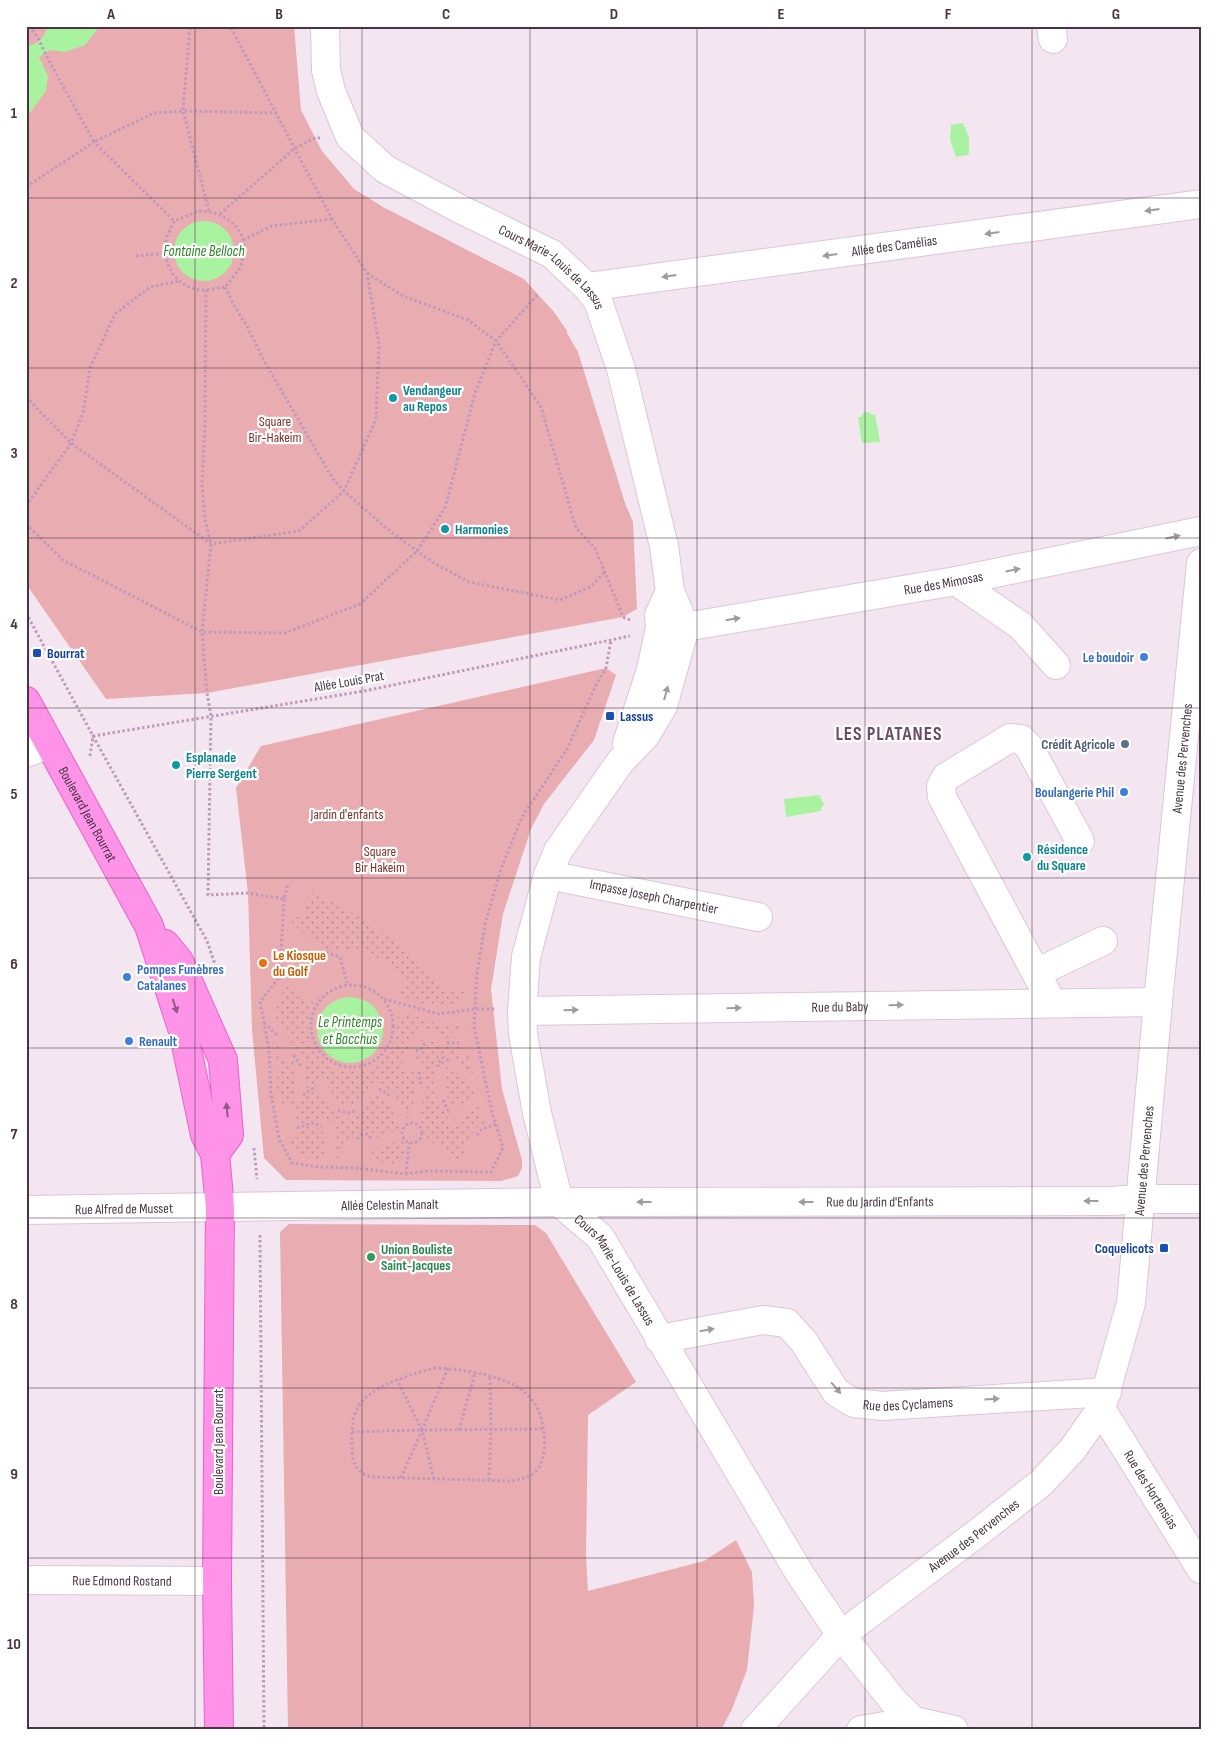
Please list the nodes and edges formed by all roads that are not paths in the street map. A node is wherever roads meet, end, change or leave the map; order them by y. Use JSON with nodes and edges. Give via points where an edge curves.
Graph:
{"nodes":[{"id":1,"x":325,"y":26,"type":"edge"},
{"id":2,"x":1201,"y":204,"type":"edge"},
{"id":3,"x":587,"y":287,"type":"junction"},
{"id":4,"x":1201,"y":532,"type":"edge"},
{"id":5,"x":1201,"y":563,"type":"edge"},
{"id":6,"x":956,"y":581,"type":"junction"},
{"id":7,"x":1198,"y":607,"type":"edge"},
{"id":8,"x":672,"y":628,"type":"junction"},
{"id":9,"x":1056,"y":664,"type":"dead end"},
{"id":10,"x":26,"y":701,"type":"edge"},
{"id":11,"x":38,"y":749,"type":"edge"},
{"id":12,"x":1080,"y":841,"type":"dead end"},
{"id":13,"x":548,"y":875,"type":"junction"},
{"id":14,"x":758,"y":917,"type":"dead end"},
{"id":15,"x":1103,"y":941,"type":"dead end"},
{"id":16,"x":1036,"y":973,"type":"junction"},
{"id":17,"x":1158,"y":1002,"type":"junction"},
{"id":18,"x":1052,"y":1003,"type":"junction"},
{"id":19,"x":522,"y":1011,"type":"junction"},
{"id":20,"x":1140,"y":1199,"type":"junction"},
{"id":21,"x":1201,"y":1199,"type":"edge"},
{"id":22,"x":559,"y":1202,"type":"junction"},
{"id":23,"x":220,"y":1207,"type":"junction"},
{"id":24,"x":26,"y":1210,"type":"edge"},
{"id":25,"x":659,"y":1339,"type":"junction"},
{"id":26,"x":1104,"y":1401,"type":"junction"},
{"id":27,"x":1201,"y":1569,"type":"edge"},
{"id":28,"x":26,"y":1580,"type":"edge"},
{"id":29,"x":217,"y":1581,"type":"junction"},
{"id":30,"x":841,"y":1635,"type":"junction"},
{"id":31,"x":914,"y":1721,"type":"junction"},
{"id":32,"x":218,"y":1730,"type":"edge"},
{"id":33,"x":755,"y":1730,"type":"edge"},
{"id":34,"x":861,"y":1730,"type":"edge"},
{"id":35,"x":954,"y":1730,"type":"edge"}],
"edges":[{"from":1,"to":3,"type":"street","name":"Cours Marie-Louis de Lassus","via":[[326,70],[350,137],[385,169],[552,254]]},
{"from":2,"to":3,"type":"street","name":"Allée des Camélias","one_way":true},
{"from":3,"to":8,"type":"street","name":"Cours Marie-Louis de Lassus","via":[[598,301],[622,369],[664,546]]},
{"from":6,"to":4,"type":"street","name":"Rue des Mimosas","one_way":true},
{"from":5,"to":7,"type":"street","name":"Avenue des Pervenches"},
{"from":8,"to":6,"type":"street","name":"Rue des Mimosas","one_way":true},
{"from":6,"to":9,"type":"street","via":[[1020,626]]},
{"from":7,"to":17,"type":"street","name":"Avenue des Pervenches"},
{"from":8,"to":13,"type":"street","via":[[663,706],[645,736],[620,762],[558,851]]},
{"from":10,"to":11,"type":"main road","name":"Boulevard Jean Bourrat"},
{"from":11,"to":23,"type":"main road","name":"Boulevard Jean Bourrat","via":[[64,771],[149,926],[179,961],[222,1060],[229,1135],[215,1154]]},
{"from":12,"to":16,"type":"street","via":[[1029,747],[1021,739],[1010,738],[946,777],[941,786],[942,797]]},
{"from":13,"to":14,"type":"street","name":"Impasse Joseph Charpentier"},
{"from":13,"to":19,"type":"street","via":[[526,956]]},
{"from":15,"to":16,"type":"street"},
{"from":16,"to":18,"type":"street"},
{"from":17,"to":18,"type":"street","name":"Rue du Baby"},
{"from":17,"to":20,"type":"street","name":"Avenue des Pervenches"},
{"from":19,"to":18,"type":"street","name":"Rue du Baby","one_way":true},
{"from":19,"to":22,"type":"street","via":[[537,1113]]},
{"from":20,"to":21,"type":"street","name":"Rue du Jardin d'Enfants"},
{"from":20,"to":22,"type":"street","name":"Rue du Jardin d'Enfants","one_way":true},
{"from":20,"to":26,"type":"street","name":"Avenue des Pervenches","via":[[1131,1303]]},
{"from":22,"to":23,"type":"street","name":"Allée Celestin Manalt"},
{"from":22,"to":25,"type":"street","name":"Cours Marie-Louis de Lassus","via":[[600,1237]]},
{"from":23,"to":24,"type":"street","name":"Rue Alfred de Musset"},
{"from":23,"to":29,"type":"main road","name":"Boulevard Jean Bourrat"},
{"from":25,"to":26,"type":"street","name":"Rue des Cyclamens","one_way":true,"via":[[762,1320],[787,1323],[804,1342],[836,1392],[854,1403],[882,1406]]},
{"from":25,"to":30,"type":"street","name":"Cours Marie-Louis de Lassus","via":[[800,1574]]},
{"from":26,"to":27,"type":"street","name":"Rue des Hortensias"},
{"from":26,"to":30,"type":"street","name":"Avenue des Pervenches","via":[[1072,1450],[1041,1483]]},
{"from":28,"to":29,"type":"street","name":"Rue Edmond Rostand"},
{"from":29,"to":32,"type":"main road","name":"Boulevard Jean Bourrat"},
{"from":30,"to":31,"type":"street","name":"Cours Marie-Louis de Lassus","via":[[889,1697]]},
{"from":30,"to":33,"type":"street"},
{"from":31,"to":34,"type":"street"},
{"from":31,"to":35,"type":"street"}]}
